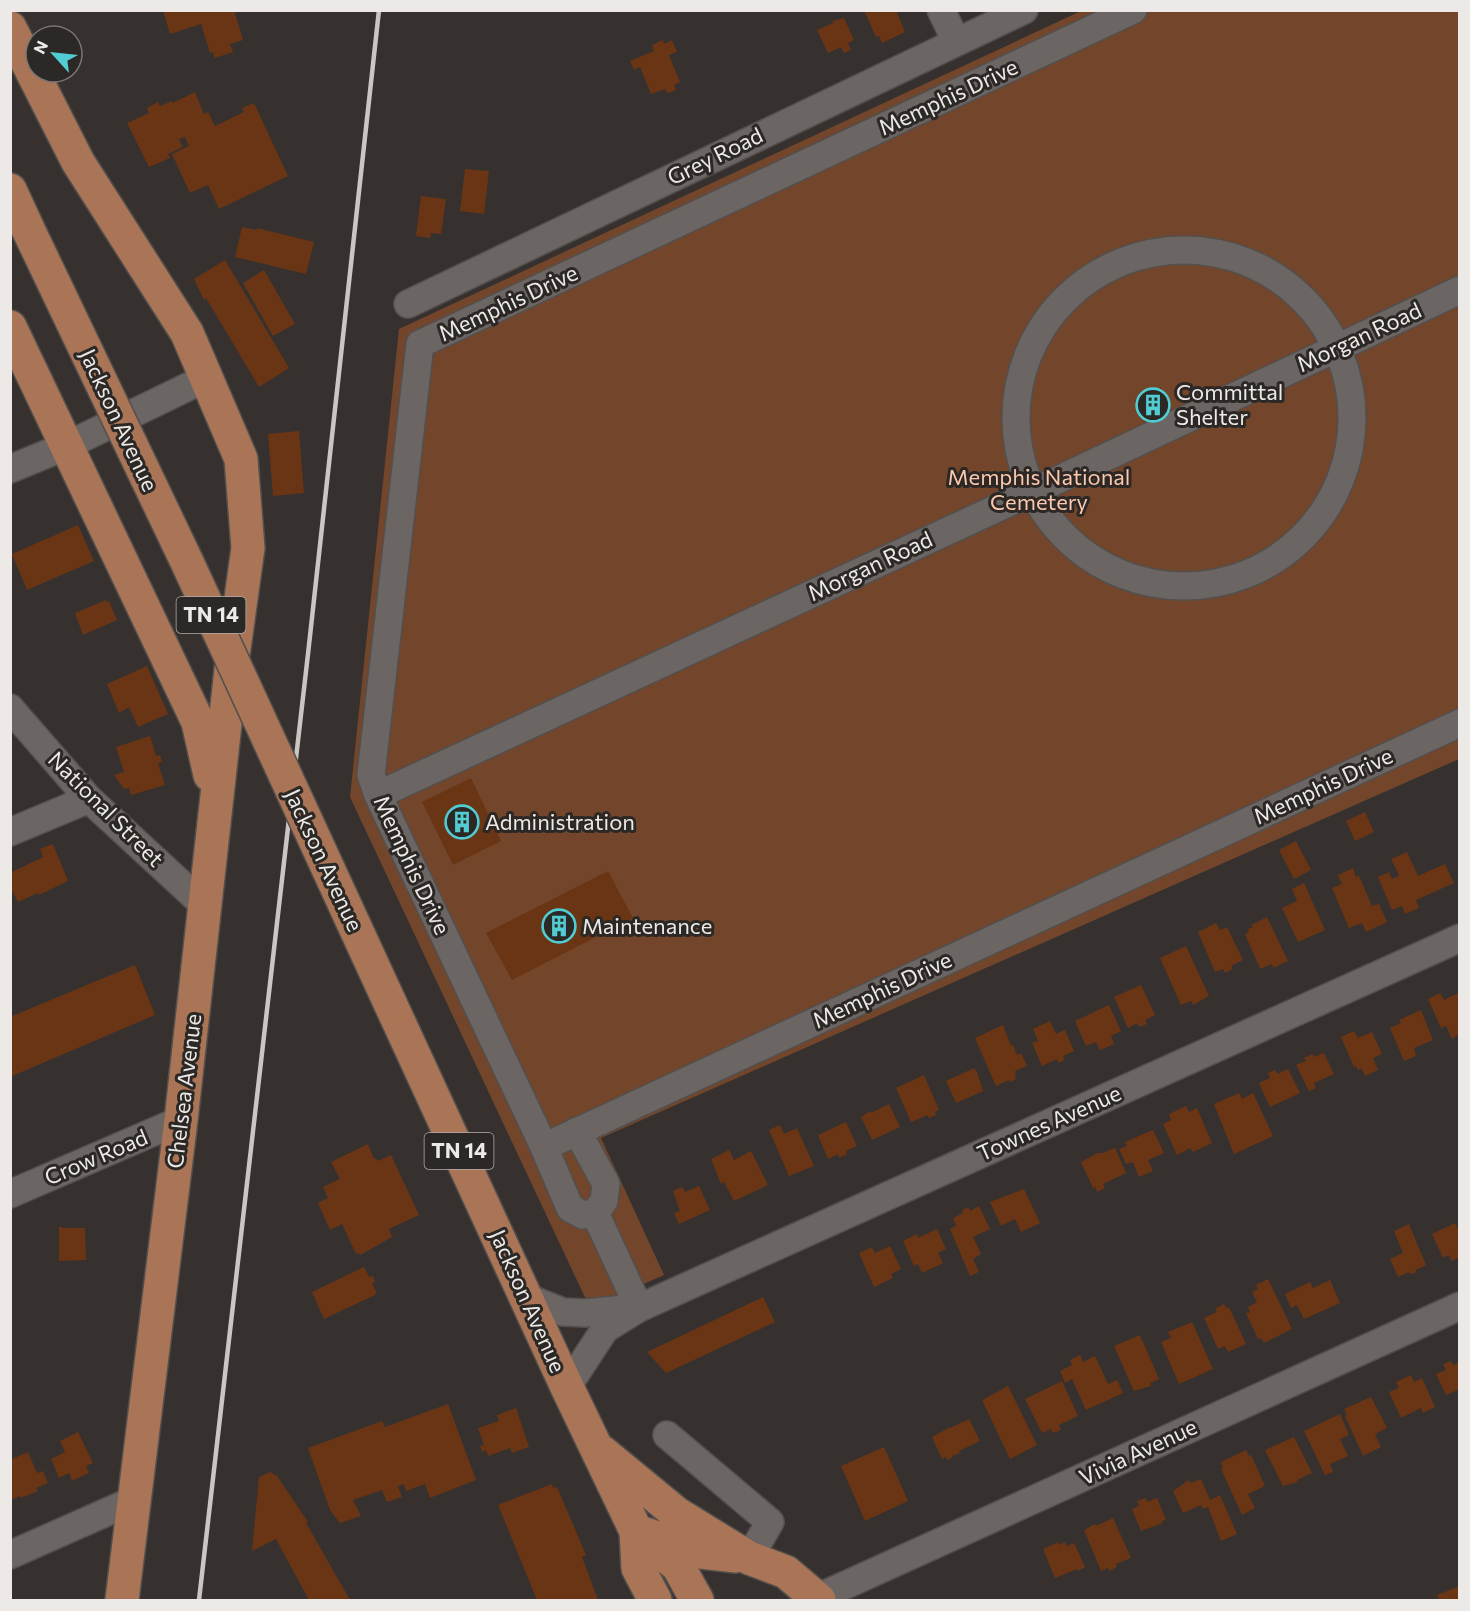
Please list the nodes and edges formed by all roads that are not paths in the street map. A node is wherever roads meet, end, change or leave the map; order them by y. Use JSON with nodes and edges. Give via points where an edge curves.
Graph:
{"nodes":[{"id":1,"x":941,"y":10,"type":"edge"},
{"id":2,"x":1024,"y":10,"type":"edge"},
{"id":3,"x":1133,"y":10,"type":"edge"},
{"id":4,"x":10,"y":28,"type":"edge"},
{"id":5,"x":956,"y":41,"type":"junction"},
{"id":6,"x":10,"y":190,"type":"edge"},
{"id":7,"x":1460,"y":290,"type":"edge"},
{"id":8,"x":408,"y":304,"type":"dead end"},
{"id":9,"x":10,"y":327,"type":"edge"},
{"id":10,"x":1338,"y":347,"type":"junction"},
{"id":11,"x":206,"y":378,"type":"junction"},
{"id":12,"x":66,"y":446,"type":"junction"},
{"id":13,"x":10,"y":469,"type":"edge"},
{"id":14,"x":1032,"y":492,"type":"junction"},
{"id":15,"x":10,"y":708,"type":"edge"},
{"id":16,"x":1460,"y":723,"type":"edge"},
{"id":17,"x":378,"y":795,"type":"junction"},
{"id":18,"x":89,"y":799,"type":"junction"},
{"id":19,"x":216,"y":800,"type":"junction"},
{"id":20,"x":10,"y":832,"type":"edge"},
{"id":21,"x":205,"y":906,"type":"junction"},
{"id":22,"x":1460,"y":938,"type":"edge"},
{"id":23,"x":181,"y":1120,"type":"junction"},
{"id":24,"x":577,"y":1131,"type":"junction"},
{"id":25,"x":544,"y":1147,"type":"junction"},
{"id":26,"x":10,"y":1194,"type":"edge"},
{"id":27,"x":595,"y":1213,"type":"junction"},
{"id":28,"x":528,"y":1299,"type":"junction"},
{"id":29,"x":1460,"y":1306,"type":"edge"},
{"id":30,"x":639,"y":1308,"type":"junction"},
{"id":31,"x":567,"y":1388,"type":"junction"},
{"id":32,"x":667,"y":1435,"type":"dead end"},
{"id":33,"x":596,"y":1447,"type":"junction"},
{"id":34,"x":134,"y":1500,"type":"junction"},
{"id":35,"x":636,"y":1531,"type":"junction"},
{"id":36,"x":10,"y":1555,"type":"edge"},
{"id":37,"x":749,"y":1558,"type":"junction"},
{"id":38,"x":818,"y":1599,"type":"edge"},
{"id":39,"x":122,"y":1600,"type":"edge"},
{"id":40,"x":655,"y":1600,"type":"edge"},
{"id":41,"x":697,"y":1600,"type":"edge"}],
"edges":[{"from":1,"to":5,"type":"street"},
{"from":2,"to":5,"type":"street","name":"Grey Road"},
{"from":3,"to":17,"type":"street","name":"Memphis Drive","via":[[420,344],[371,775]]},
{"from":4,"to":11,"type":"main road","name":"Chelsea Avenue","via":[[78,162],[187,333]]},
{"from":5,"to":8,"type":"street","name":"Grey Road"},
{"from":6,"to":28,"type":"main road","name":"Jackson Avenue","number":"TN 14","bridge":true},
{"from":7,"to":10,"type":"street","name":"Morgan Road"},
{"from":9,"to":12,"type":"main road"},
{"from":10,"to":14,"type":"street","name":"Morgan Road"},
{"from":10,"to":14,"type":"street","via":[[1352,404],[1347,462],[1322,515],[1281,556],[1228,581],[1170,587],[1114,572],[1065,539]]},
{"from":10,"to":14,"type":"street","via":[[1309,303],[1267,270],[1217,251],[1164,250],[1112,264],[1068,294],[1035,337],[1018,387],[1016,441]]},
{"from":11,"to":12,"type":"street"},
{"from":11,"to":19,"type":"main road","name":"Chelsea Avenue","via":[[241,459],[248,548]]},
{"from":12,"to":13,"type":"street"},
{"from":12,"to":19,"type":"main road","via":[[198,722]]},
{"from":14,"to":17,"type":"street","name":"Morgan Road"},
{"from":15,"to":18,"type":"street","name":"National Street"},
{"from":16,"to":24,"type":"street","name":"Memphis Drive"},
{"from":17,"to":25,"type":"street","name":"Memphis Drive"},
{"from":18,"to":20,"type":"street"},
{"from":18,"to":21,"type":"street","name":"National Street"},
{"from":19,"to":21,"type":"main road","name":"Chelsea Avenue"},
{"from":21,"to":23,"type":"main road","name":"Chelsea Avenue"},
{"from":22,"to":30,"type":"street","name":"Townes Avenue"},
{"from":23,"to":26,"type":"street","name":"Crow Road"},
{"from":23,"to":34,"type":"main road","name":"Chelsea Avenue"},
{"from":24,"to":25,"type":"street","name":"Memphis Drive"},
{"from":24,"to":27,"type":"street","via":[[606,1184],[604,1201]]},
{"from":25,"to":27,"type":"street","via":[[570,1208],[583,1215]]},
{"from":27,"to":30,"type":"street"},
{"from":28,"to":30,"type":"street","name":"Townes Avenue","via":[[563,1312]]},
{"from":28,"to":31,"type":"main road","name":"Jackson Avenue","number":"TN 14"},
{"from":29,"to":38,"type":"street","name":"Vivia Avenue"},
{"from":30,"to":31,"type":"street","name":"Townes Avenue","via":[[605,1329]]},
{"from":31,"to":33,"type":"main road","name":"Jackson Avenue","number":"TN 14"},
{"from":32,"to":37,"type":"street","via":[[770,1522]]},
{"from":33,"to":35,"type":"main road","name":"Jackson Avenue","number":"TN 14"},
{"from":33,"to":37,"type":"main road","via":[[676,1513]]},
{"from":34,"to":36,"type":"street"},
{"from":34,"to":39,"type":"main road","name":"Chelsea Avenue"},
{"from":35,"to":37,"type":"main road","via":[[701,1552]]},
{"from":35,"to":40,"type":"main road","name":"Jackson Avenue","number":"TN 14","via":[[639,1568]]},
{"from":35,"to":41,"type":"main road","name":"Jackson Avenue","number":"TN 14","via":[[678,1566]]},
{"from":37,"to":38,"type":"main road","via":[[786,1572]]}]}
